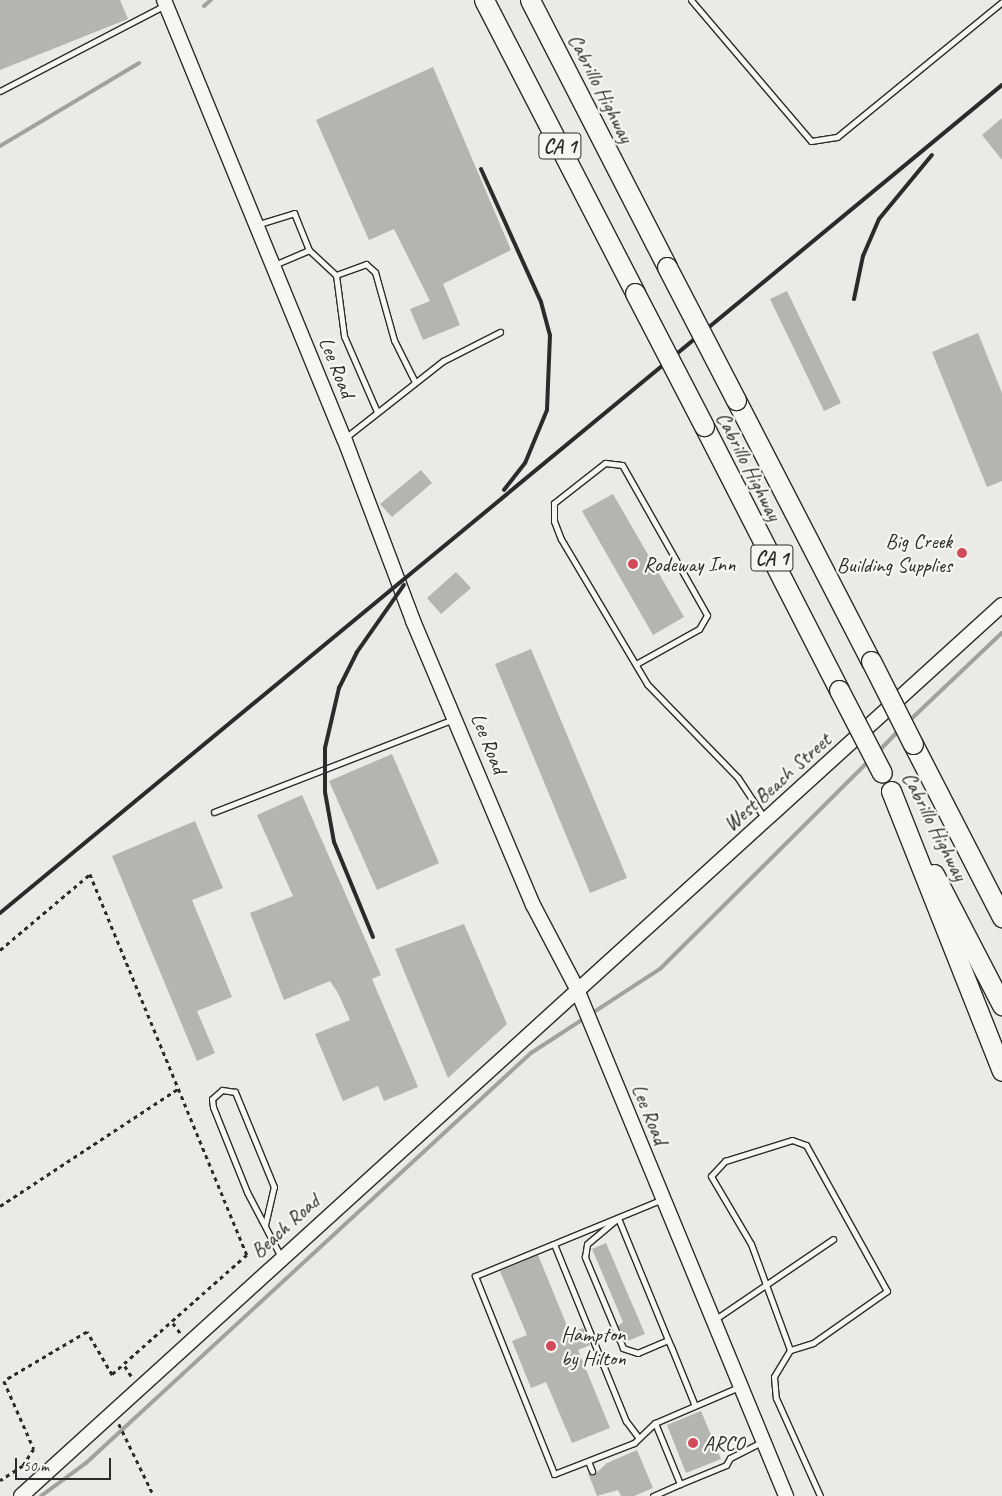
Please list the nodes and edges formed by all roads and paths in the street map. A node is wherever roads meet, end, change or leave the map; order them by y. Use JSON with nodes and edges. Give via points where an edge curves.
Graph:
{"nodes":[{"id":1,"x":484,"y":0,"type":"edge"},
{"id":2,"x":530,"y":0,"type":"edge"},
{"id":3,"x":691,"y":0,"type":"edge"},
{"id":4,"x":165,"y":2,"type":"edge"},
{"id":5,"x":1002,"y":2,"type":"edge"},
{"id":6,"x":0,"y":91,"type":"edge"},
{"id":7,"x":257,"y":225,"type":"junction"},
{"id":8,"x":309,"y":250,"type":"junction"},
{"id":9,"x":274,"y":265,"type":"junction"},
{"id":10,"x":336,"y":275,"type":"junction"},
{"id":11,"x":500,"y":332,"type":"dead end"},
{"id":12,"x":415,"y":382,"type":"junction"},
{"id":13,"x":377,"y":412,"type":"junction"},
{"id":14,"x":344,"y":438,"type":"junction"},
{"id":15,"x":1002,"y":605,"type":"edge"},
{"id":16,"x":636,"y":664,"type":"junction"},
{"id":17,"x":457,"y":718,"type":"junction"},
{"id":18,"x":891,"y":791,"type":"junction"},
{"id":19,"x":214,"y":812,"type":"dead end"},
{"id":20,"x":765,"y":819,"type":"junction"},
{"id":21,"x":1002,"y":918,"type":"edge"},
{"id":22,"x":0,"y":950,"type":"edge"},
{"id":23,"x":576,"y":987,"type":"junction"},
{"id":24,"x":1002,"y":1005,"type":"edge"},
{"id":25,"x":1002,"y":1072,"type":"edge"},
{"id":26,"x":179,"y":1088,"type":"junction"},
{"id":27,"x":664,"y":1199,"type":"junction"},
{"id":28,"x":0,"y":1206,"type":"edge"},
{"id":29,"x":618,"y":1218,"type":"junction"},
{"id":30,"x":265,"y":1225,"type":"junction"},
{"id":31,"x":834,"y":1239,"type":"dead end"},
{"id":32,"x":554,"y":1244,"type":"junction"},
{"id":33,"x":281,"y":1256,"type":"junction"},
{"id":34,"x":767,"y":1283,"type":"junction"},
{"id":35,"x":713,"y":1320,"type":"junction"},
{"id":36,"x":668,"y":1340,"type":"junction"},
{"id":37,"x":790,"y":1350,"type":"junction"},
{"id":38,"x":740,"y":1386,"type":"junction"},
{"id":39,"x":695,"y":1406,"type":"junction"},
{"id":40,"x":111,"y":1412,"type":"junction"},
{"id":41,"x":655,"y":1423,"type":"junction"},
{"id":42,"x":639,"y":1438,"type":"junction"},
{"id":43,"x":763,"y":1442,"type":"junction"},
{"id":44,"x":588,"y":1461,"type":"junction"},
{"id":45,"x":592,"y":1471,"type":"dead end"},
{"id":46,"x":0,"y":1481,"type":"edge"},
{"id":47,"x":680,"y":1484,"type":"junction"},
{"id":48,"x":21,"y":1496,"type":"edge"},
{"id":49,"x":154,"y":1496,"type":"edge"},
{"id":50,"x":653,"y":1496,"type":"edge"},
{"id":51,"x":786,"y":1496,"type":"edge"},
{"id":52,"x":820,"y":1496,"type":"edge"}],
"edges":[{"from":1,"to":18,"type":"highway","name":"Cabrillo Highway","number":"CA 1","bridge":true},
{"from":2,"to":21,"type":"highway","name":"Cabrillo Highway","number":"CA 1","bridge":true},
{"from":3,"to":5,"type":"lane","via":[[811,141],[837,137]]},
{"from":4,"to":6,"type":"lane"},
{"from":4,"to":7,"type":"main road","name":"Lee Road"},
{"from":7,"to":8,"type":"lane","via":[[294,213]]},
{"from":7,"to":9,"type":"main road","name":"Lee Road"},
{"from":8,"to":9,"type":"lane"},
{"from":8,"to":10,"type":"lane"},
{"from":9,"to":14,"type":"main road","name":"Lee Road"},
{"from":10,"to":12,"type":"lane","via":[[366,264],[375,272],[385,314]]},
{"from":10,"to":13,"type":"lane","via":[[344,336]]},
{"from":11,"to":12,"type":"lane","via":[[443,361]]},
{"from":12,"to":13,"type":"lane"},
{"from":13,"to":14,"type":"lane"},
{"from":14,"to":17,"type":"main road","name":"Lee Road","via":[[404,599]]},
{"from":15,"to":20,"type":"main road","name":"West Beach Street"},
{"from":16,"to":16,"type":"lane","via":[[561,539],[552,512],[554,503],[605,464],[622,464],[707,615],[699,630]]},
{"from":16,"to":20,"type":"lane","via":[[647,684],[738,778]]},
{"from":17,"to":19,"type":"lane"},
{"from":17,"to":23,"type":"main road","name":"Lee Road","via":[[533,905]]},
{"from":18,"to":24,"type":"highway","name":"Cabrillo Highway","number":"CA 1"},
{"from":18,"to":25,"type":"highway"},
{"from":20,"to":23,"type":"main road","name":"West Beach Street"},
{"from":22,"to":26,"type":"path","via":[[90,874]]},
{"from":23,"to":27,"type":"main road","name":"Lee Road"},
{"from":23,"to":33,"type":"main road","name":"Beach Road"},
{"from":26,"to":28,"type":"path"},
{"from":26,"to":46,"type":"path","via":[[247,1255],[112,1374],[87,1332],[4,1381],[34,1449],[23,1466]]},
{"from":27,"to":29,"type":"lane"},
{"from":27,"to":35,"type":"main road","name":"Lee Road"},
{"from":29,"to":32,"type":"lane"},
{"from":29,"to":36,"type":"lane"},
{"from":29,"to":36,"type":"lane","via":[[587,1244],[585,1257],[623,1348],[638,1353]]},
{"from":30,"to":30,"type":"lane","via":[[274,1187],[235,1092],[222,1090],[212,1100],[213,1107]]},
{"from":30,"to":33,"type":"lane"},
{"from":31,"to":34,"type":"lane"},
{"from":32,"to":42,"type":"lane","via":[[626,1421]]},
{"from":32,"to":44,"type":"lane","via":[[475,1276],[554,1474]]},
{"from":33,"to":40,"type":"main road","name":"Beach Road"},
{"from":34,"to":35,"type":"lane"},
{"from":34,"to":37,"type":"lane"},
{"from":34,"to":37,"type":"lane","via":[[751,1244],[711,1176],[725,1161],[800,1140],[887,1291],[813,1343]]},
{"from":35,"to":38,"type":"main road","name":"Lee Road"},
{"from":36,"to":39,"type":"lane"},
{"from":37,"to":52,"type":"lane","via":[[774,1377],[776,1398]]},
{"from":38,"to":39,"type":"lane"},
{"from":38,"to":43,"type":"main road","name":"Lee Road"},
{"from":39,"to":41,"type":"lane"},
{"from":40,"to":48,"type":"main road","name":"Beach Road"},
{"from":40,"to":49,"type":"path","via":[[130,1442]]},
{"from":41,"to":42,"type":"lane"},
{"from":41,"to":47,"type":"lane"},
{"from":42,"to":44,"type":"lane"},
{"from":43,"to":47,"type":"lane","via":[[730,1458],[726,1465]]},
{"from":43,"to":51,"type":"main road","name":"Lee Road"},
{"from":44,"to":45,"type":"lane"},
{"from":47,"to":50,"type":"lane"}]}
